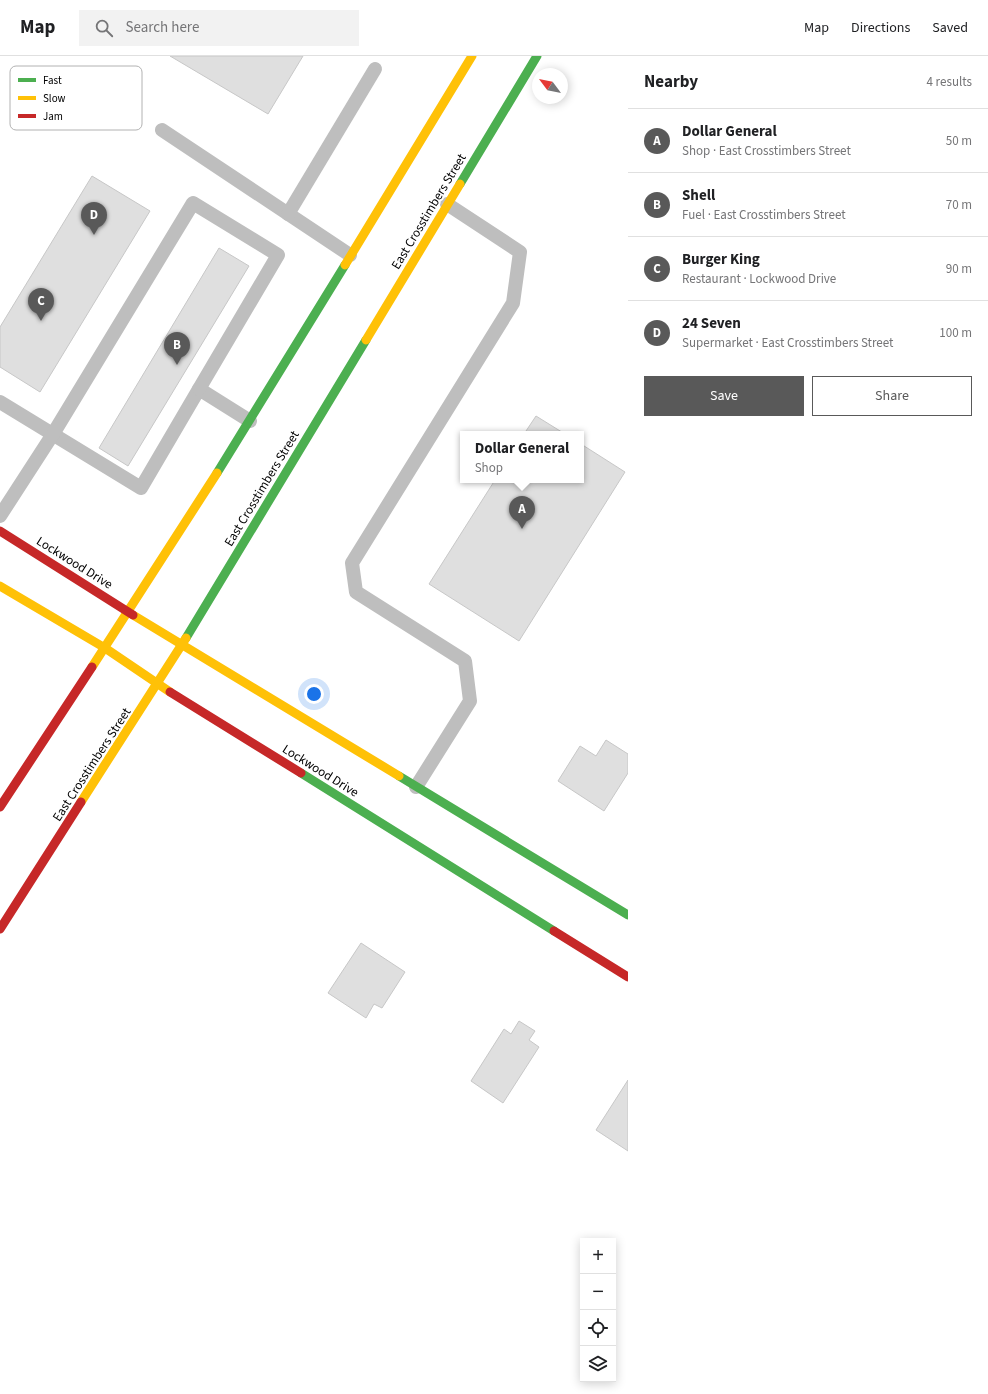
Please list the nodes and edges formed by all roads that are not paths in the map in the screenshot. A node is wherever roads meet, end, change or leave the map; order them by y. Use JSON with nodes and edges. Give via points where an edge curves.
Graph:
{"nodes":[{"id":1,"x":472,"y":56,"type":"edge"},
{"id":2,"x":537,"y":56,"type":"edge"},
{"id":3,"x":375,"y":69,"type":"dead end"},
{"id":4,"x":162,"y":130,"type":"dead end"},
{"id":5,"x":447,"y":204,"type":"junction"},
{"id":6,"x":288,"y":214,"type":"junction"},
{"id":7,"x":350,"y":255,"type":"junction"},
{"id":8,"x":199,"y":389,"type":"junction"},
{"id":9,"x":0,"y":402,"type":"edge"},
{"id":10,"x":250,"y":421,"type":"junction"},
{"id":11,"x":53,"y":434,"type":"junction"},
{"id":12,"x":0,"y":516,"type":"edge"},
{"id":13,"x":0,"y":531,"type":"edge"},
{"id":14,"x":0,"y":586,"type":"edge"},
{"id":15,"x":129,"y":611,"type":"junction"},
{"id":16,"x":182,"y":645,"type":"junction"},
{"id":17,"x":105,"y":648,"type":"junction"},
{"id":18,"x":158,"y":684,"type":"junction"},
{"id":19,"x":416,"y":787,"type":"junction"},
{"id":20,"x":0,"y":807,"type":"edge"},
{"id":21,"x":628,"y":915,"type":"edge"},
{"id":22,"x":0,"y":929,"type":"edge"},
{"id":23,"x":628,"y":977,"type":"edge"}],
"edges":[{"from":1,"to":7,"type":"main road"},
{"from":2,"to":5,"type":"main road","name":"East Crosstimbers Street"},
{"from":3,"to":6,"type":"lane"},
{"from":4,"to":6,"type":"lane"},
{"from":5,"to":16,"type":"main road","name":"East Crosstimbers Street"},
{"from":5,"to":19,"type":"lane","via":[[520,252],[513,303],[352,563],[356,592],[466,661],[470,701]]},
{"from":6,"to":7,"type":"lane"},
{"from":7,"to":10,"type":"main road"},
{"from":8,"to":10,"type":"lane"},
{"from":8,"to":11,"type":"lane","via":[[141,488]]},
{"from":8,"to":11,"type":"lane","via":[[278,255],[193,203]]},
{"from":9,"to":11,"type":"lane"},
{"from":10,"to":15,"type":"main road"},
{"from":11,"to":12,"type":"lane"},
{"from":13,"to":15,"type":"main road","name":"Lockwood Drive"},
{"from":14,"to":17,"type":"main road","name":"Lockwood Drive"},
{"from":15,"to":16,"type":"main road","name":"Lockwood Drive"},
{"from":15,"to":17,"type":"main road"},
{"from":16,"to":18,"type":"main road","name":"East Crosstimbers Street"},
{"from":16,"to":19,"type":"main road","name":"Lockwood Drive"},
{"from":17,"to":18,"type":"main road","name":"Lockwood Drive"},
{"from":17,"to":20,"type":"main road"},
{"from":18,"to":22,"type":"main road","name":"East Crosstimbers Street"},
{"from":18,"to":23,"type":"main road","name":"Lockwood Drive"},
{"from":19,"to":21,"type":"main road","name":"Lockwood Drive"}]}
